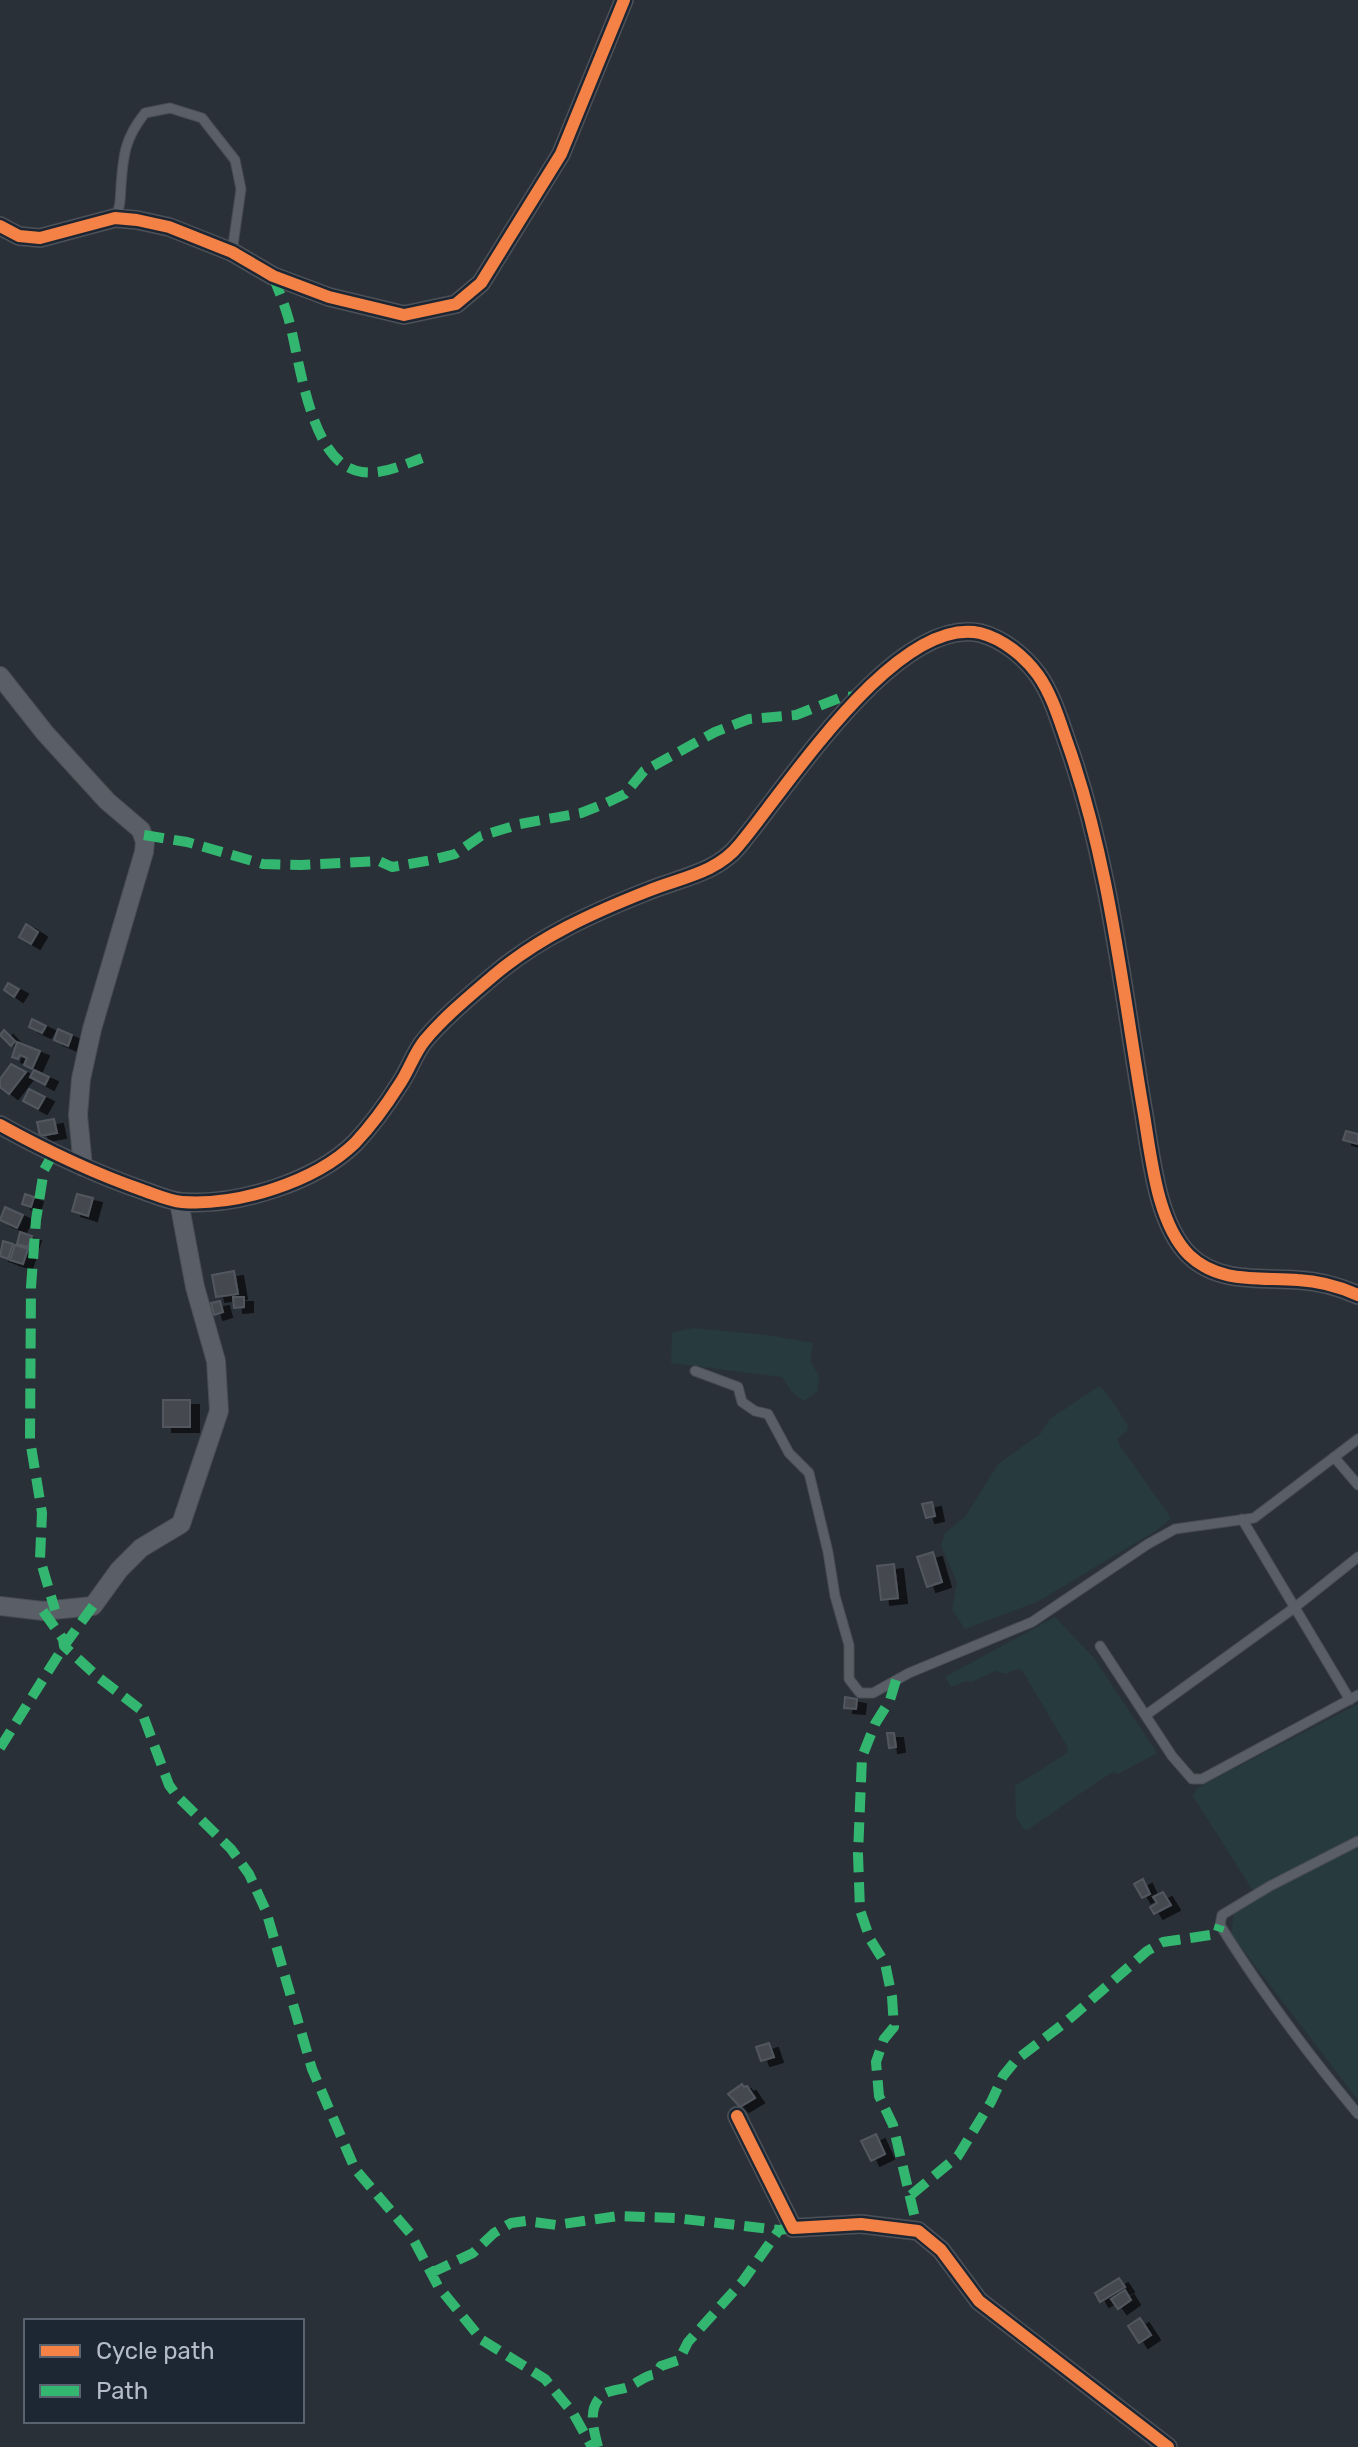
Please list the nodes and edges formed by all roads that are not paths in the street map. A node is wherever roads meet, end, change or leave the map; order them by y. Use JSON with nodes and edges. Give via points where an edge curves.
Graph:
{"nodes":[{"id":1,"x":624,"y":0,"type":"edge"},
{"id":2,"x":115,"y":218,"type":"junction"},
{"id":3,"x":0,"y":226,"type":"edge"},
{"id":4,"x":232,"y":252,"type":"junction"},
{"id":5,"x":0,"y":676,"type":"edge"},
{"id":6,"x":0,"y":1125,"type":"edge"},
{"id":7,"x":83,"y":1167,"type":"junction"},
{"id":8,"x":179,"y":1202,"type":"junction"},
{"id":9,"x":1358,"y":1295,"type":"edge"},
{"id":10,"x":695,"y":1371,"type":"dead end"},
{"id":11,"x":1358,"y":1439,"type":"edge"},
{"id":12,"x":1334,"y":1457,"type":"junction"},
{"id":13,"x":1358,"y":1485,"type":"edge"},
{"id":14,"x":1242,"y":1519,"type":"junction"},
{"id":15,"x":1358,"y":1557,"type":"edge"},
{"id":16,"x":0,"y":1606,"type":"edge"},
{"id":17,"x":1294,"y":1608,"type":"junction"},
{"id":18,"x":1100,"y":1646,"type":"dead end"},
{"id":19,"x":1354,"y":1698,"type":"edge"},
{"id":20,"x":1146,"y":1715,"type":"junction"},
{"id":21,"x":1358,"y":1841,"type":"edge"},
{"id":22,"x":1358,"y":2114,"type":"edge"},
{"id":23,"x":737,"y":2116,"type":"dead end"},
{"id":24,"x":1168,"y":2447,"type":"edge"}],
"edges":[{"from":1,"to":4,"type":"street","via":[[561,154],[481,283],[456,304],[404,315],[329,297],[273,276]]},
{"from":2,"to":3,"type":"street","via":[[40,238],[19,236]]},
{"from":2,"to":4,"type":"street","via":[[169,227]]},
{"from":2,"to":4,"type":"lane","via":[[122,205],[130,132],[145,113],[170,108],[202,118],[235,160],[241,189]]},
{"from":5,"to":7,"type":"street","via":[[45,733],[144,835],[144,852],[81,1079]]},
{"from":6,"to":7,"type":"street"},
{"from":7,"to":8,"type":"street"},
{"from":8,"to":9,"type":"street","via":[[270,1191],[328,1165],[383,1107],[422,1043],[507,964],[548,936],[724,861],[868,687],[917,647],[944,635],[974,632],[1008,645],[1039,676],[1078,772],[1099,847],[1167,1224],[1190,1256],[1217,1274],[1304,1280]]},
{"from":8,"to":16,"type":"street","via":[[216,1361],[219,1411],[181,1524],[141,1548],[93,1606],[43,1611]]},
{"from":10,"to":14,"type":"lane","via":[[738,1387],[742,1402],[768,1414],[789,1453],[809,1473],[849,1645],[849,1679],[860,1693],[873,1693],[1032,1622],[1175,1529]]},
{"from":11,"to":12,"type":"lane"},
{"from":12,"to":13,"type":"lane"},
{"from":12,"to":14,"type":"lane","via":[[1254,1518]]},
{"from":14,"to":17,"type":"lane"},
{"from":15,"to":17,"type":"lane"},
{"from":17,"to":19,"type":"lane"},
{"from":17,"to":20,"type":"lane"},
{"from":18,"to":20,"type":"lane"},
{"from":19,"to":20,"type":"lane","via":[[1202,1779],[1192,1779]]},
{"from":21,"to":22,"type":"lane","via":[[1222,1915],[1220,1925],[1274,2006]]},
{"from":23,"to":24,"type":"street","via":[[793,2228],[861,2224],[918,2231],[941,2250],[979,2301]]}]}
